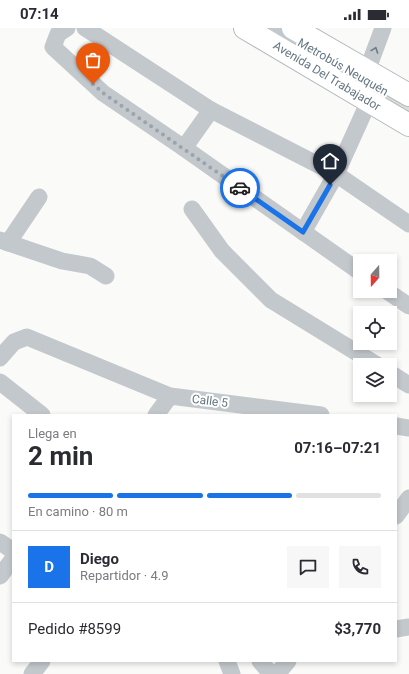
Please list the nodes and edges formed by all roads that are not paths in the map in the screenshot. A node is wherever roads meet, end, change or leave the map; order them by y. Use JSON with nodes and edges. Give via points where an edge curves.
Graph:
{"nodes":[{"id":1,"x":66,"y":28,"type":"edge"},
{"id":2,"x":85,"y":28,"type":"edge"},
{"id":3,"x":245,"y":28,"type":"edge"},
{"id":4,"x":260,"y":28,"type":"edge"},
{"id":5,"x":278,"y":28,"type":"edge"},
{"id":6,"x":293,"y":28,"type":"edge"},
{"id":7,"x":383,"y":28,"type":"edge"},
{"id":8,"x":367,"y":71,"type":"junction"},
{"id":9,"x":409,"y":95,"type":"edge"},
{"id":10,"x":369,"y":101,"type":"junction"},
{"id":11,"x":409,"y":105,"type":"edge"},
{"id":12,"x":211,"y":110,"type":"junction"},
{"id":13,"x":409,"y":115,"type":"edge"},
{"id":14,"x":409,"y":125,"type":"edge"},
{"id":15,"x":184,"y":148,"type":"junction"},
{"id":16,"x":336,"y":174,"type":"junction"},
{"id":17,"x":39,"y":197,"type":"dead end"},
{"id":18,"x":192,"y":209,"type":"dead end"},
{"id":19,"x":409,"y":224,"type":"edge"},
{"id":20,"x":303,"y":232,"type":"junction"},
{"id":21,"x":4,"y":242,"type":"edge"},
{"id":22,"x":353,"y":267,"type":"edge"},
{"id":23,"x":106,"y":276,"type":"dead end"},
{"id":24,"x":397,"y":298,"type":"edge"},
{"id":25,"x":409,"y":306,"type":"edge"},
{"id":26,"x":0,"y":358,"type":"edge"},
{"id":27,"x":366,"y":358,"type":"edge"},
{"id":28,"x":397,"y":377,"type":"edge"},
{"id":29,"x":0,"y":382,"type":"edge"},
{"id":30,"x":409,"y":385,"type":"edge"},
{"id":31,"x":170,"y":396,"type":"junction"},
{"id":32,"x":267,"y":411,"type":"edge"},
{"id":33,"x":41,"y":414,"type":"edge"},
{"id":34,"x":157,"y":414,"type":"edge"},
{"id":35,"x":308,"y":414,"type":"edge"},
{"id":36,"x":397,"y":426,"type":"edge"},
{"id":37,"x":409,"y":428,"type":"edge"},
{"id":38,"x":409,"y":498,"type":"edge"},
{"id":39,"x":397,"y":515,"type":"edge"},
{"id":40,"x":0,"y":542,"type":"edge"},
{"id":41,"x":12,"y":550,"type":"edge"},
{"id":42,"x":12,"y":560,"type":"edge"},
{"id":43,"x":0,"y":576,"type":"edge"},
{"id":44,"x":409,"y":627,"type":"edge"},
{"id":45,"x":397,"y":629,"type":"edge"},
{"id":46,"x":41,"y":662,"type":"edge"},
{"id":47,"x":227,"y":662,"type":"edge"},
{"id":48,"x":261,"y":662,"type":"edge"},
{"id":49,"x":287,"y":662,"type":"edge"},
{"id":50,"x":32,"y":674,"type":"edge"},
{"id":51,"x":232,"y":674,"type":"edge"},
{"id":52,"x":271,"y":674,"type":"edge"},
{"id":53,"x":278,"y":674,"type":"edge"}],
"edges":[{"from":1,"to":15,"type":"street","via":[[58,34],[52,46],[103,93]]},
{"from":2,"to":12,"type":"street"},
{"from":3,"to":10,"type":"main road","name":"Avenida Del Trabajador"},
{"from":4,"to":13,"type":"street","name":"Metrobús Neuquén"},
{"from":5,"to":11,"type":"street","name":"Metrobús Neuquén"},
{"from":6,"to":8,"type":"main road","name":"Avenida Del Trabajador"},
{"from":8,"to":7,"type":"street","one_way":true},
{"from":8,"to":9,"type":"main road","name":"Avenida Del Trabajador"},
{"from":10,"to":14,"type":"main road","name":"Avenida Del Trabajador"},
{"from":10,"to":16,"type":"street"},
{"from":12,"to":15,"type":"street"},
{"from":12,"to":16,"type":"street"},
{"from":15,"to":20,"type":"street"},
{"from":16,"to":19,"type":"street"},
{"from":16,"to":20,"type":"street"},
{"from":17,"to":21,"type":"street"},
{"from":18,"to":27,"type":"street","via":[[222,251],[271,300]]},
{"from":20,"to":22,"type":"street"},
{"from":21,"to":23,"type":"street","via":[[62,261],[90,266]]},
{"from":24,"to":25,"type":"street"},
{"from":26,"to":31,"type":"street","name":"Calle 5","via":[[14,342],[28,337]]},
{"from":28,"to":30,"type":"street"},
{"from":29,"to":33,"type":"street"},
{"from":31,"to":32,"type":"street","name":"Calle 5"},
{"from":31,"to":34,"type":"street"},
{"from":32,"to":35,"type":"street","name":"Calle 5"},
{"from":36,"to":37,"type":"street"},
{"from":38,"to":39,"type":"street"},
{"from":40,"to":41,"type":"street"},
{"from":42,"to":43,"type":"street"},
{"from":44,"to":45,"type":"street"},
{"from":46,"to":50,"type":"street"},
{"from":47,"to":51,"type":"street"},
{"from":48,"to":52,"type":"street"},
{"from":49,"to":53,"type":"street"}]}
